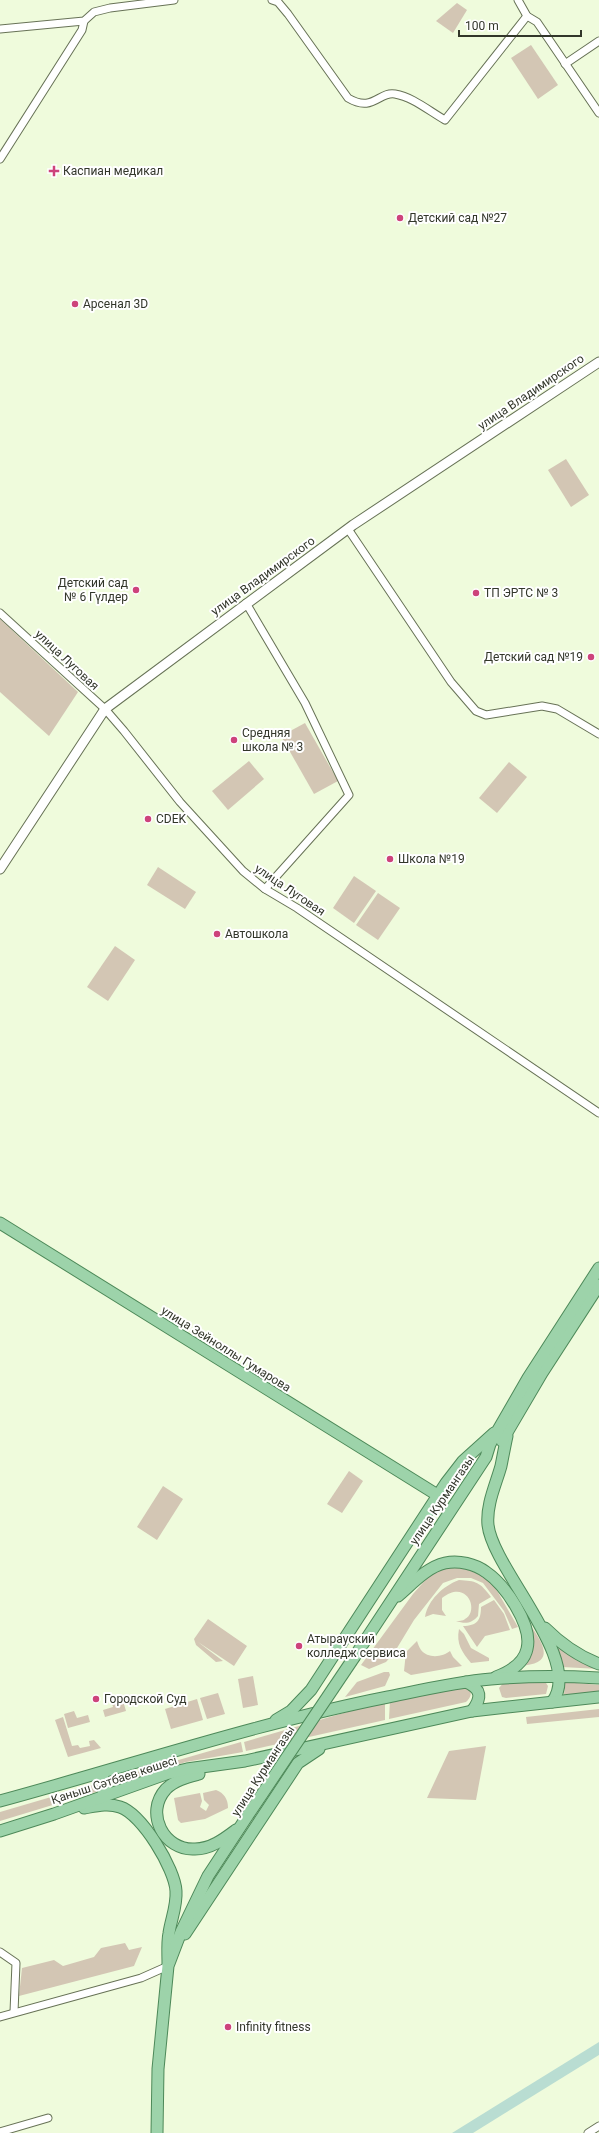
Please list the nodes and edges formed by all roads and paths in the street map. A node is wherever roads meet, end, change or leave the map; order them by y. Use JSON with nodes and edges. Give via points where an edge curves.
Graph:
{"nodes":[{"id":1,"x":174,"y":0,"type":"edge"},
{"id":2,"x":272,"y":0,"type":"edge"},
{"id":3,"x":518,"y":0,"type":"edge"},
{"id":4,"x":527,"y":16,"type":"junction"},
{"id":5,"x":84,"y":21,"type":"junction"},
{"id":6,"x":0,"y":29,"type":"edge"},
{"id":7,"x":599,"y":41,"type":"edge"},
{"id":8,"x":565,"y":64,"type":"junction"},
{"id":9,"x":599,"y":113,"type":"edge"},
{"id":10,"x":0,"y":159,"type":"edge"},
{"id":11,"x":599,"y":362,"type":"edge"},
{"id":12,"x":348,"y":529,"type":"junction"},
{"id":13,"x":246,"y":603,"type":"junction"},
{"id":14,"x":0,"y":613,"type":"edge"},
{"id":15,"x":104,"y":709,"type":"junction"},
{"id":16,"x":599,"y":734,"type":"edge"},
{"id":17,"x":0,"y":869,"type":"edge"},
{"id":18,"x":265,"y":889,"type":"junction"},
{"id":19,"x":599,"y":1113,"type":"edge"},
{"id":20,"x":0,"y":1223,"type":"edge"},
{"id":21,"x":599,"y":1268,"type":"edge"},
{"id":22,"x":599,"y":1285,"type":"edge"},
{"id":23,"x":583,"y":1302,"type":"junction"},
{"id":24,"x":503,"y":1432,"type":"junction"},
{"id":25,"x":439,"y":1496,"type":"junction"},
{"id":26,"x":388,"y":1604,"type":"junction"},
{"id":27,"x":538,"y":1621,"type":"junction"},
{"id":28,"x":599,"y":1664,"type":"edge"},
{"id":29,"x":558,"y":1676,"type":"junction"},
{"id":30,"x":599,"y":1678,"type":"edge"},
{"id":31,"x":491,"y":1679,"type":"junction"},
{"id":32,"x":466,"y":1682,"type":"junction"},
{"id":33,"x":599,"y":1697,"type":"edge"},
{"id":34,"x":552,"y":1702,"type":"junction"},
{"id":35,"x":472,"y":1711,"type":"junction"},
{"id":36,"x":264,"y":1727,"type":"junction"},
{"id":37,"x":329,"y":1743,"type":"junction"},
{"id":38,"x":245,"y":1761,"type":"junction"},
{"id":39,"x":97,"y":1774,"type":"junction"},
{"id":40,"x":103,"y":1795,"type":"junction"},
{"id":41,"x":0,"y":1801,"type":"edge"},
{"id":42,"x":54,"y":1814,"type":"junction"},
{"id":43,"x":242,"y":1826,"type":"junction"},
{"id":44,"x":0,"y":1830,"type":"edge"},
{"id":45,"x":177,"y":1946,"type":"junction"},
{"id":46,"x":0,"y":1952,"type":"edge"},
{"id":47,"x":168,"y":1966,"type":"junction"},
{"id":48,"x":14,"y":2012,"type":"junction"},
{"id":49,"x":0,"y":2017,"type":"edge"},
{"id":50,"x":48,"y":2118,"type":"dead end"},
{"id":51,"x":599,"y":2126,"type":"edge"},
{"id":52,"x":0,"y":2132,"type":"edge"},
{"id":53,"x":157,"y":2133,"type":"edge"},
{"id":54,"x":588,"y":2133,"type":"edge"}],
"edges":[{"from":1,"to":5,"type":"street","via":[[110,8],[94,12]]},
{"from":2,"to":4,"type":"street","via":[[278,2],[288,14],[348,98],[356,104],[368,103],[393,93],[409,98],[445,120]]},
{"from":3,"to":4,"type":"street"},
{"from":4,"to":8,"type":"street","via":[[537,22]]},
{"from":5,"to":6,"type":"street"},
{"from":5,"to":10,"type":"street","via":[[82,30]]},
{"from":7,"to":8,"type":"street"},
{"from":8,"to":9,"type":"street"},
{"from":11,"to":12,"type":"street","name":"улица Владимирского"},
{"from":12,"to":13,"type":"street","name":"улица Владимирского"},
{"from":12,"to":16,"type":"street","via":[[451,682],[476,711],[486,715],[542,706],[557,709]]},
{"from":13,"to":15,"type":"street","name":"улица Владимирского"},
{"from":13,"to":18,"type":"street","via":[[306,703],[349,795]]},
{"from":14,"to":15,"type":"street","name":"улица Луговая"},
{"from":15,"to":17,"type":"street","name":"улица Владимирского"},
{"from":15,"to":18,"type":"street","name":"улица Луговая","via":[[180,802],[243,871]]},
{"from":18,"to":19,"type":"street","name":"улица Луговая"},
{"from":20,"to":25,"type":"main road","name":"улица Зейноллы Гумарова"},
{"from":21,"to":23,"type":"main road","name":"улица Курмангазы"},
{"from":22,"to":23,"type":"main road","name":"улица Курмангазы"},
{"from":23,"to":24,"type":"main road","name":"улица Курмангазы"},
{"from":24,"to":25,"type":"main road","via":[[463,1461]]},
{"from":24,"to":26,"type":"main road","name":"улица Курмангазы","via":[[497,1449],[486,1457]]},
{"from":24,"to":27,"type":"main road","via":[[502,1463],[491,1499],[488,1525],[498,1557]]},
{"from":25,"to":36,"type":"main road","via":[[312,1690],[291,1711]]},
{"from":26,"to":31,"type":"main road","via":[[428,1571],[445,1563],[463,1562],[486,1572],[497,1582],[522,1616],[528,1638],[527,1650],[521,1661],[506,1673]]},
{"from":26,"to":43,"type":"main road","name":"улица Курмангазы","bridge":true},
{"from":27,"to":28,"type":"main road","via":[[556,1640]]},
{"from":27,"to":29,"type":"main road","via":[[556,1661]]},
{"from":29,"to":30,"type":"main road"},
{"from":29,"to":31,"type":"main road"},
{"from":29,"to":34,"type":"main road","via":[[558,1695]]},
{"from":31,"to":32,"type":"main road","name":"Қаныш Сәтбаев көшесі"},
{"from":32,"to":35,"type":"main road","via":[[475,1685],[478,1692],[478,1704]]},
{"from":32,"to":36,"type":"main road","name":"Қаныш Сәтбаев көшесі","via":[[331,1709]]},
{"from":33,"to":34,"type":"main road","name":"Қаныш Сәтбаев көшесі"},
{"from":34,"to":35,"type":"main road","name":"Қаныш Сәтбаев көшесі"},
{"from":35,"to":37,"type":"main road","name":"Қаныш Сәтбаев көшесі"},
{"from":36,"to":39,"type":"main road","name":"Қаныш Сәтбаев көшесі"},
{"from":37,"to":38,"type":"main road","name":"Қаныш Сәтбаев көшесі"},
{"from":37,"to":45,"type":"main road","via":[[308,1754],[298,1763]]},
{"from":38,"to":40,"type":"main road","name":"Қаныш Сәтбаев көшесі","via":[[166,1774]]},
{"from":38,"to":43,"type":"main road","via":[[176,1781],[166,1789],[157,1813],[162,1834],[184,1849],[210,1846]]},
{"from":39,"to":40,"type":"main road","via":[[104,1778],[106,1787]]},
{"from":39,"to":41,"type":"main road","name":"Қаныш Сәтбаев көшесі"},
{"from":40,"to":42,"type":"main road","name":"Қаныш Сәтбаев көшесі"},
{"from":42,"to":44,"type":"main road","name":"Қаныш Сәтбаев көшесі"},
{"from":42,"to":47,"type":"main road","via":[[96,1806],[120,1807],[131,1813],[148,1833],[169,1866],[176,1890],[168,1942]]},
{"from":43,"to":45,"type":"main road","name":"улица Курмангазы","via":[[208,1876]]},
{"from":45,"to":47,"type":"main road","name":"улица Курмангазы"},
{"from":46,"to":48,"type":"street","via":[[16,1963]]},
{"from":47,"to":48,"type":"street","via":[[141,1978]]},
{"from":47,"to":53,"type":"main road","name":"улица Курмангазы","via":[[158,2069]]},
{"from":48,"to":49,"type":"street"},
{"from":50,"to":52,"type":"street"},
{"from":51,"to":54,"type":"street"}]}
